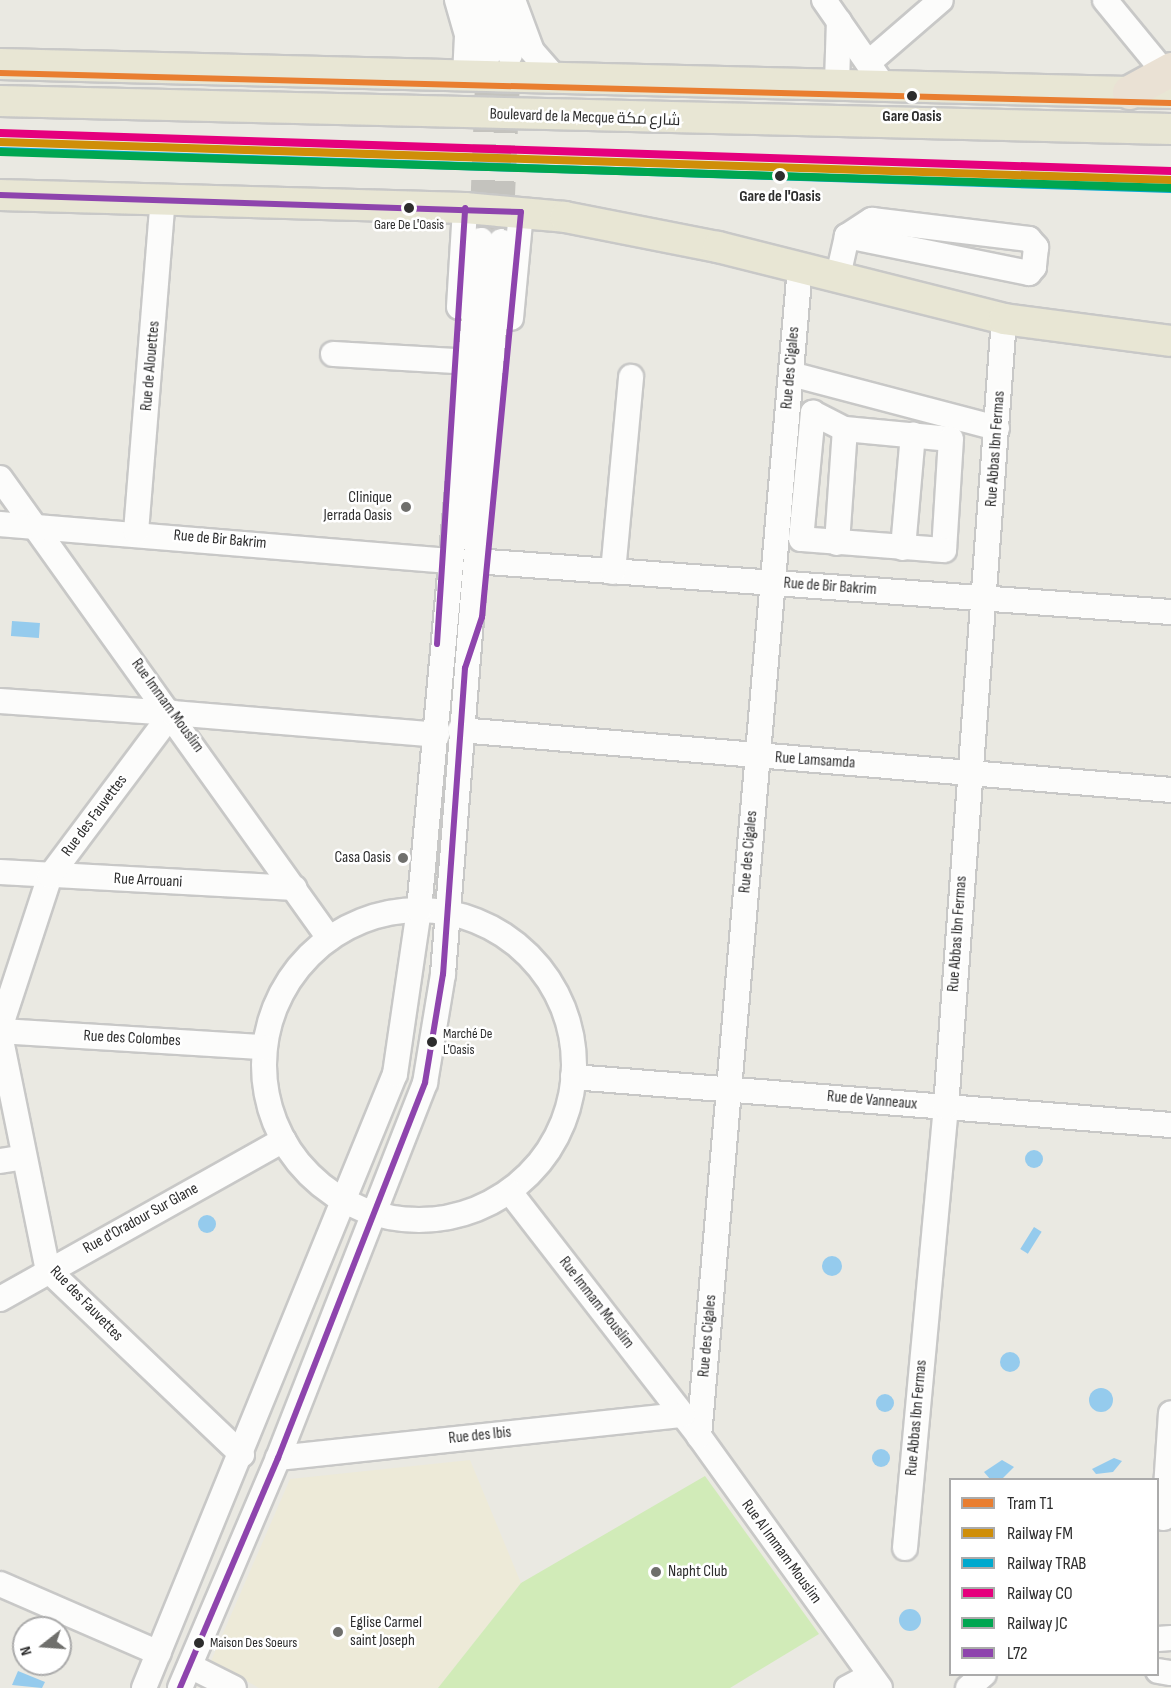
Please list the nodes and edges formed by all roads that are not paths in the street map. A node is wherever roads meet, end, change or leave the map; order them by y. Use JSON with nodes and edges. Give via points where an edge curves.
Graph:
{"nodes":[{"id":1,"x":458,"y":0,"type":"edge"},
{"id":2,"x":476,"y":0,"type":"edge"},
{"id":3,"x":499,"y":0,"type":"edge"},
{"id":4,"x":513,"y":0,"type":"edge"},
{"id":5,"x":824,"y":0,"type":"edge"},
{"id":6,"x":941,"y":0,"type":"edge"},
{"id":7,"x":1105,"y":0,"type":"edge"},
{"id":8,"x":839,"y":21,"type":"junction"},
{"id":9,"x":0,"y":64,"type":"edge"},
{"id":10,"x":875,"y":74,"type":"junction"},
{"id":11,"x":553,"y":75,"type":"junction"},
{"id":12,"x":465,"y":76,"type":"junction"},
{"id":13,"x":1169,"y":78,"type":"edge"},
{"id":14,"x":837,"y":83,"type":"junction"},
{"id":15,"x":1129,"y":92,"type":"joint"},
{"id":16,"x":0,"y":101,"type":"edge"},
{"id":17,"x":1171,"y":129,"type":"edge"},
{"id":18,"x":0,"y":195,"type":"edge"},
{"id":19,"x":163,"y":200,"type":"junction"},
{"id":20,"x":465,"y":208,"type":"junction"},
{"id":21,"x":522,"y":212,"type":"junction"},
{"id":22,"x":847,"y":236,"type":"junction"},
{"id":23,"x":800,"y":267,"type":"junction"},
{"id":24,"x":838,"y":276,"type":"junction"},
{"id":25,"x":1004,"y":319,"type":"junction"},
{"id":26,"x":1171,"y":342,"type":"edge"},
{"id":27,"x":333,"y":354,"type":"dead end"},
{"id":28,"x":456,"y":362,"type":"junction"},
{"id":29,"x":791,"y":374,"type":"junction"},
{"id":30,"x":631,"y":377,"type":"dead end"},
{"id":31,"x":895,"y":401,"type":"junction"},
{"id":32,"x":997,"y":428,"type":"junction"},
{"id":33,"x":845,"y":429,"type":"junction"},
{"id":34,"x":885,"y":434,"type":"junction"},
{"id":35,"x":914,"y":434,"type":"junction"},
{"id":36,"x":0,"y":478,"type":"edge"},
{"id":37,"x":0,"y":524,"type":"edge"},
{"id":38,"x":36,"y":527,"type":"junction"},
{"id":39,"x":136,"y":532,"type":"junction"},
{"id":40,"x":837,"y":543,"type":"junction"},
{"id":41,"x":903,"y":548,"type":"junction"},
{"id":42,"x":441,"y":560,"type":"junction"},
{"id":43,"x":488,"y":562,"type":"junction"},
{"id":44,"x":613,"y":572,"type":"junction"},
{"id":45,"x":773,"y":583,"type":"junction"},
{"id":46,"x":985,"y":597,"type":"junction"},
{"id":47,"x":1171,"y":612,"type":"edge"},
{"id":48,"x":465,"y":668,"type":"junction"},
{"id":49,"x":441,"y":692,"type":"junction"},
{"id":50,"x":0,"y":701,"type":"edge"},
{"id":51,"x":172,"y":713,"type":"junction"},
{"id":52,"x":460,"y":730,"type":"junction"},
{"id":53,"x":437,"y":735,"type":"junction"},
{"id":54,"x":758,"y":758,"type":"junction"},
{"id":55,"x":969,"y":771,"type":"junction"},
{"id":56,"x":1171,"y":790,"type":"edge"},
{"id":57,"x":0,"y":872,"type":"edge"},
{"id":58,"x":50,"y":876,"type":"junction"},
{"id":59,"x":295,"y":888,"type":"junction"},
{"id":60,"x":419,"y":910,"type":"junction"},
{"id":61,"x":448,"y":912,"type":"junction"},
{"id":62,"x":329,"y":938,"type":"junction"},
{"id":63,"x":0,"y":1032,"type":"edge"},
{"id":64,"x":265,"y":1047,"type":"junction"},
{"id":65,"x":573,"y":1077,"type":"junction"},
{"id":66,"x":729,"y":1089,"type":"junction"},
{"id":67,"x":946,"y":1107,"type":"junction"},
{"id":68,"x":1171,"y":1125,"type":"edge"},
{"id":69,"x":283,"y":1140,"type":"junction"},
{"id":70,"x":24,"y":1157,"type":"junction"},
{"id":71,"x":0,"y":1161,"type":"edge"},
{"id":72,"x":510,"y":1192,"type":"junction"},
{"id":73,"x":346,"y":1203,"type":"junction"},
{"id":74,"x":374,"y":1214,"type":"junction"},
{"id":75,"x":48,"y":1270,"type":"junction"},
{"id":76,"x":0,"y":1299,"type":"edge"},
{"id":77,"x":1171,"y":1413,"type":"edge"},
{"id":78,"x":682,"y":1415,"type":"junction"},
{"id":79,"x":699,"y":1436,"type":"junction"},
{"id":80,"x":242,"y":1455,"type":"junction"},
{"id":81,"x":278,"y":1458,"type":"junction"},
{"id":82,"x":1164,"y":1518,"type":"edge"},
{"id":83,"x":905,"y":1548,"type":"dead end"},
{"id":84,"x":0,"y":1584,"type":"edge"},
{"id":85,"x":159,"y":1653,"type":"junction"},
{"id":86,"x":190,"y":1666,"type":"junction"},
{"id":87,"x":982,"y":1676,"type":"edge"},
{"id":88,"x":875,"y":1682,"type":"edge"},
{"id":89,"x":144,"y":1688,"type":"edge"},
{"id":90,"x":180,"y":1688,"type":"edge"},
{"id":91,"x":234,"y":1688,"type":"edge"},
{"id":92,"x":847,"y":1688,"type":"edge"},
{"id":93,"x":969,"y":1688,"type":"edge"}],
"edges":[{"from":1,"to":12,"type":"street","via":[[467,36]]},
{"from":2,"to":3,"type":"street","via":[[499,55]]},
{"from":4,"to":11,"type":"street","via":[[532,51]]},
{"from":5,"to":8,"type":"street"},
{"from":6,"to":10,"type":"street"},
{"from":7,"to":13,"type":"street"},
{"from":8,"to":10,"type":"street"},
{"from":8,"to":14,"type":"street"},
{"from":9,"to":12,"type":"main road"},
{"from":10,"to":14,"type":"main road"},
{"from":10,"to":15,"type":"main road"},
{"from":11,"to":12,"type":"main road"},
{"from":11,"to":14,"type":"main road"},
{"from":13,"to":15,"type":"highway"},
{"from":16,"to":17,"type":"main road","name":"Boulevard de la Mecque شارع مكة"},
{"from":18,"to":19,"type":"main road"},
{"from":19,"to":20,"type":"main road"},
{"from":19,"to":39,"type":"street","name":"Rue de Alouettes"},
{"from":20,"to":21,"type":"main road"},
{"from":20,"to":28,"type":"street"},
{"from":21,"to":23,"type":"main road","via":[[635,230]]},
{"from":21,"to":43,"type":"street"},
{"from":22,"to":22,"type":"street","via":[[872,220],[1029,239],[1036,248],[1034,267],[1029,273]]},
{"from":22,"to":24,"type":"street"},
{"from":23,"to":24,"type":"main road"},
{"from":23,"to":29,"type":"street","name":"Rue des Cigales"},
{"from":24,"to":25,"type":"main road"},
{"from":25,"to":26,"type":"main road"},
{"from":25,"to":32,"type":"street","name":"Rue Abbas Ibn Fermas"},
{"from":27,"to":28,"type":"street"},
{"from":28,"to":42,"type":"street"},
{"from":29,"to":31,"type":"street"},
{"from":29,"to":45,"type":"street","name":"Rue des Cigales"},
{"from":30,"to":44,"type":"street"},
{"from":31,"to":32,"type":"street"},
{"from":31,"to":34,"type":"street"},
{"from":32,"to":46,"type":"street","name":"Rue Abbas Ibn Fermas"},
{"from":33,"to":34,"type":"street"},
{"from":33,"to":40,"type":"street"},
{"from":33,"to":40,"type":"street","via":[[810,414],[799,537]]},
{"from":34,"to":35,"type":"street"},
{"from":35,"to":41,"type":"street"},
{"from":35,"to":41,"type":"street","via":[[951,439],[944,550]]},
{"from":36,"to":38,"type":"street","name":"Rue Immam Mouslim"},
{"from":37,"to":38,"type":"street","name":"Rue de Bir Bakrim"},
{"from":38,"to":39,"type":"street","name":"Rue de Bir Bakrim"},
{"from":38,"to":51,"type":"street","name":"Rue Immam Mouslim"},
{"from":39,"to":42,"type":"street","name":"Rue de Bir Bakrim"},
{"from":40,"to":41,"type":"street"},
{"from":42,"to":49,"type":"street"},
{"from":43,"to":44,"type":"street","name":"Rue de Bir Bakrim"},
{"from":43,"to":48,"type":"street","via":[[482,617]]},
{"from":44,"to":45,"type":"street","name":"Rue de Bir Bakrim"},
{"from":45,"to":46,"type":"street","name":"Rue de Bir Bakrim"},
{"from":45,"to":54,"type":"street","name":"Rue des Cigales"},
{"from":46,"to":47,"type":"street","name":"Rue de Bir Bakrim"},
{"from":46,"to":55,"type":"street","name":"Rue Abbas Ibn Fermas"},
{"from":48,"to":49,"type":"street","via":[[491,241]]},
{"from":48,"to":52,"type":"street"},
{"from":49,"to":53,"type":"street"},
{"from":50,"to":51,"type":"street"},
{"from":51,"to":53,"type":"street"},
{"from":51,"to":58,"type":"street","name":"Rue des Fauvettes"},
{"from":51,"to":59,"type":"street","name":"Rue Immam Mouslim"},
{"from":52,"to":54,"type":"street","name":"Rue Lamsamda"},
{"from":52,"to":61,"type":"street"},
{"from":53,"to":60,"type":"street"},
{"from":54,"to":55,"type":"street","name":"Rue Lamsamda"},
{"from":54,"to":66,"type":"street","name":"Rue des Cigales"},
{"from":55,"to":56,"type":"street","name":"Rue Lamsamda"},
{"from":55,"to":67,"type":"street","name":"Rue Abbas Ibn Fermas"},
{"from":57,"to":58,"type":"street","name":"Rue Arrouani"},
{"from":58,"to":59,"type":"street","name":"Rue Arrouani"},
{"from":58,"to":63,"type":"street","name":"Rue des Fauvettes"},
{"from":59,"to":62,"type":"street","name":"Rue Immam Mouslim"},
{"from":60,"to":61,"type":"street"},
{"from":60,"to":62,"type":"street","via":[[375,916]]},
{"from":60,"to":73,"type":"street","via":[[395,1074]]},
{"from":61,"to":65,"type":"street","via":[[494,929],[542,970],[569,1027]]},
{"from":61,"to":74,"type":"street","via":[[425,1083]]},
{"from":62,"to":64,"type":"street","via":[[288,981]]},
{"from":63,"to":64,"type":"street","name":"Rue des Colombes"},
{"from":63,"to":70,"type":"street","name":"Rue des Fauvettes"},
{"from":64,"to":69,"type":"street","via":[[266,1090]]},
{"from":65,"to":66,"type":"street","name":"Rue de Vanneaux"},
{"from":65,"to":72,"type":"street","via":[[557,1137],[534,1170]]},
{"from":66,"to":67,"type":"street","name":"Rue de Vanneaux"},
{"from":66,"to":79,"type":"street","name":"Rue des Cigales"},
{"from":67,"to":68,"type":"street","name":"Rue de Vanneaux"},
{"from":67,"to":83,"type":"street","name":"Rue Abbas Ibn Fermas"},
{"from":69,"to":73,"type":"street","via":[[309,1175]]},
{"from":69,"to":75,"type":"street","name":"Rue d'Oradour Sur Glane"},
{"from":70,"to":71,"type":"street"},
{"from":70,"to":75,"type":"street","name":"Rue des Fauvettes"},
{"from":72,"to":74,"type":"street","via":[[451,1218],[399,1220]]},
{"from":72,"to":78,"type":"street","name":"Rue Immam Mouslim"},
{"from":73,"to":74,"type":"street"},
{"from":73,"to":80,"type":"street"},
{"from":74,"to":81,"type":"street"},
{"from":75,"to":76,"type":"street","name":"Rue d'Oradour Sur Glane"},
{"from":75,"to":80,"type":"street","name":"Rue des Fauvettes"},
{"from":77,"to":82,"type":"street"},
{"from":78,"to":79,"type":"street","name":"Rue Al Immam Mouslim"},
{"from":78,"to":81,"type":"street","name":"Rue des Ibis"},
{"from":79,"to":88,"type":"street","name":"Rue Al Immam Mouslim"},
{"from":80,"to":85,"type":"street"},
{"from":81,"to":86,"type":"street"},
{"from":84,"to":85,"type":"street"},
{"from":85,"to":89,"type":"street"},
{"from":86,"to":90,"type":"street"},
{"from":86,"to":91,"type":"street"},
{"from":87,"to":93,"type":"street"},
{"from":88,"to":92,"type":"street"}]}
